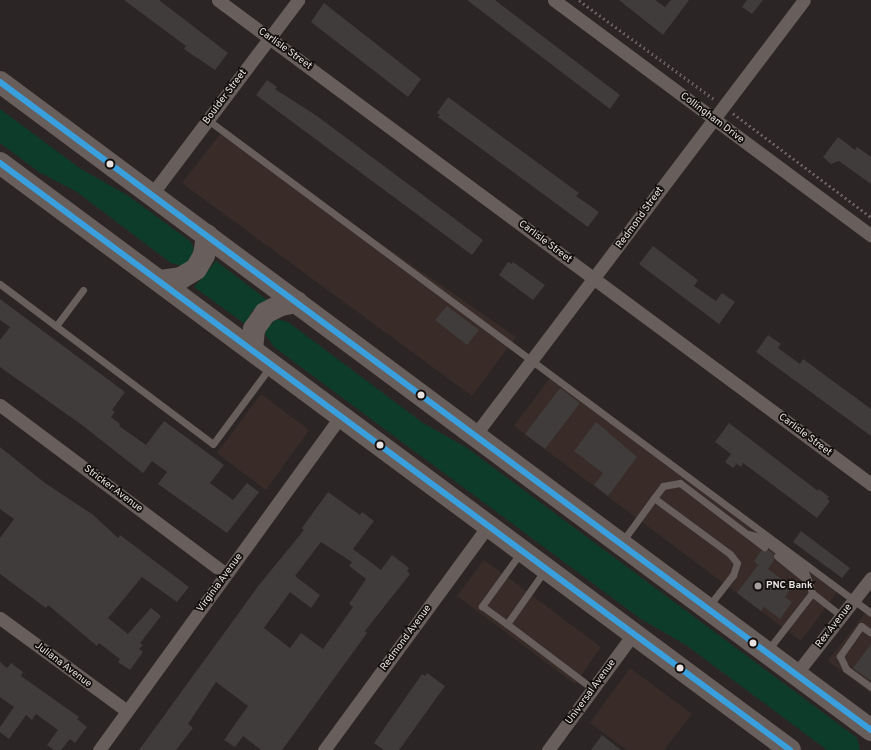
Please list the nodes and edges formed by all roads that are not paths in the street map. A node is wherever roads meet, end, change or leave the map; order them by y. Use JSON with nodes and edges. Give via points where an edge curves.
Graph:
{"nodes":[{"id":1,"x":218,"y":0,"type":"edge"},
{"id":2,"x":298,"y":0,"type":"edge"},
{"id":3,"x":554,"y":0,"type":"edge"},
{"id":4,"x":804,"y":0,"type":"edge"},
{"id":5,"x":270,"y":38,"type":"junction"},
{"id":6,"x":0,"y":82,"type":"edge"},
{"id":7,"x":714,"y":118,"type":"junction"},
{"id":8,"x":208,"y":120,"type":"junction"},
{"id":9,"x":0,"y":163,"type":"edge"},
{"id":10,"x":152,"y":194,"type":"junction"},
{"id":11,"x":871,"y":235,"type":"edge"},
{"id":12,"x":207,"y":236,"type":"junction"},
{"id":13,"x":595,"y":279,"type":"junction"},
{"id":14,"x":160,"y":281,"type":"junction"},
{"id":15,"x":0,"y":284,"type":"edge"},
{"id":16,"x":83,"y":290,"type":"dead end"},
{"id":17,"x":297,"y":302,"type":"junction"},
{"id":18,"x":56,"y":326,"type":"junction"},
{"id":19,"x":252,"y":349,"type":"junction"},
{"id":20,"x":532,"y":362,"type":"junction"},
{"id":21,"x":272,"y":364,"type":"junction"},
{"id":22,"x":0,"y":405,"type":"edge"},
{"id":23,"x":341,"y":416,"type":"junction"},
{"id":24,"x":475,"y":435,"type":"junction"},
{"id":25,"x":871,"y":484,"type":"edge"},
{"id":26,"x":654,"y":498,"type":"junction"},
{"id":27,"x":488,"y":526,"type":"junction"},
{"id":28,"x":745,"y":533,"type":"junction"},
{"id":29,"x":621,"y":543,"type":"junction"},
{"id":30,"x":764,"y":547,"type":"dead end"},
{"id":31,"x":522,"y":550,"type":"junction"},
{"id":32,"x":777,"y":556,"type":"dead end"},
{"id":33,"x":546,"y":568,"type":"junction"},
{"id":34,"x":226,"y":574,"type":"junction"},
{"id":35,"x":871,"y":578,"type":"edge"},
{"id":36,"x":809,"y":582,"type":"junction"},
{"id":37,"x":812,"y":593,"type":"junction"},
{"id":38,"x":854,"y":600,"type":"junction"},
{"id":39,"x":708,"y":608,"type":"junction"},
{"id":40,"x":871,"y":613,"type":"edge"},
{"id":41,"x":841,"y":616,"type":"junction"},
{"id":42,"x":0,"y":618,"type":"edge"},
{"id":43,"x":507,"y":624,"type":"junction"},
{"id":44,"x":634,"y":633,"type":"junction"},
{"id":45,"x":871,"y":633,"type":"edge"},
{"id":46,"x":767,"y":652,"type":"junction"},
{"id":47,"x":796,"y":674,"type":"junction"},
{"id":48,"x":871,"y":687,"type":"edge"},
{"id":49,"x":593,"y":689,"type":"junction"},
{"id":50,"x":127,"y":711,"type":"junction"},
{"id":51,"x":867,"y":724,"type":"edge"},
{"id":52,"x":555,"y":747,"type":"edge"},
{"id":53,"x":98,"y":750,"type":"edge"},
{"id":54,"x":324,"y":750,"type":"edge"},
{"id":55,"x":790,"y":750,"type":"edge"}],
"edges":[{"from":1,"to":5,"type":"street","name":"Carlisle Street"},
{"from":2,"to":5,"type":"street","name":"Boulder Street"},
{"from":3,"to":7,"type":"street","name":"Collingham Drive"},
{"from":4,"to":7,"type":"street","name":"Redmond Street"},
{"from":5,"to":8,"type":"street","name":"Boulder Street"},
{"from":5,"to":13,"type":"street","name":"Carlisle Street"},
{"from":6,"to":10,"type":"highway"},
{"from":7,"to":11,"type":"street","name":"Collingham Drive"},
{"from":7,"to":13,"type":"street","name":"Redmond Street"},
{"from":8,"to":10,"type":"street","name":"Boulder Street"},
{"from":8,"to":20,"type":"lane"},
{"from":9,"to":14,"type":"highway"},
{"from":10,"to":12,"type":"highway"},
{"from":12,"to":14,"type":"highway","via":[[204,255],[196,269],[181,278]]},
{"from":12,"to":17,"type":"highway"},
{"from":13,"to":20,"type":"street","name":"Redmond Street"},
{"from":13,"to":25,"type":"street","name":"Carlisle Street"},
{"from":14,"to":19,"type":"highway"},
{"from":15,"to":18,"type":"lane"},
{"from":16,"to":18,"type":"lane"},
{"from":17,"to":19,"type":"highway","via":[[281,305],[261,317],[254,329]]},
{"from":17,"to":24,"type":"highway"},
{"from":18,"to":21,"type":"lane","via":[[213,444]]},
{"from":19,"to":21,"type":"highway"},
{"from":20,"to":24,"type":"street","name":"Redmond Street"},
{"from":20,"to":38,"type":"lane"},
{"from":21,"to":23,"type":"highway"},
{"from":22,"to":34,"type":"street","name":"Stricker Avenue"},
{"from":23,"to":27,"type":"highway"},
{"from":23,"to":34,"type":"street","name":"Virginia Avenue"},
{"from":24,"to":29,"type":"highway"},
{"from":26,"to":28,"type":"lane","via":[[663,486],[680,483]]},
{"from":26,"to":29,"type":"lane"},
{"from":26,"to":39,"type":"lane","via":[[730,554],[736,563],[733,575]]},
{"from":27,"to":31,"type":"highway"},
{"from":27,"to":54,"type":"street","name":"Redmond Avenue"},
{"from":28,"to":30,"type":"lane"},
{"from":28,"to":36,"type":"lane","via":[[760,537],[805,572]]},
{"from":29,"to":39,"type":"highway"},
{"from":31,"to":33,"type":"highway"},
{"from":31,"to":43,"type":"lane","via":[[482,606]]},
{"from":32,"to":36,"type":"lane"},
{"from":33,"to":43,"type":"lane"},
{"from":33,"to":44,"type":"highway"},
{"from":34,"to":50,"type":"street","name":"Virginia Avenue"},
{"from":35,"to":38,"type":"street","name":"Rex Avenue"},
{"from":36,"to":37,"type":"lane"},
{"from":37,"to":41,"type":"lane"},
{"from":37,"to":46,"type":"lane"},
{"from":38,"to":40,"type":"lane"},
{"from":38,"to":41,"type":"street","name":"Rex Avenue"},
{"from":39,"to":46,"type":"highway"},
{"from":41,"to":47,"type":"street","name":"Rex Avenue"},
{"from":42,"to":50,"type":"street","name":"Juliana Avenue"},
{"from":43,"to":49,"type":"lane"},
{"from":44,"to":49,"type":"street","name":"Universal Avenue"},
{"from":44,"to":55,"type":"highway"},
{"from":45,"to":48,"type":"lane","via":[[861,626],[840,656],[846,669]]},
{"from":46,"to":47,"type":"highway"},
{"from":47,"to":51,"type":"highway"},
{"from":49,"to":52,"type":"street","name":"Universal Avenue"},
{"from":50,"to":53,"type":"street","name":"Virginia Avenue"}]}
